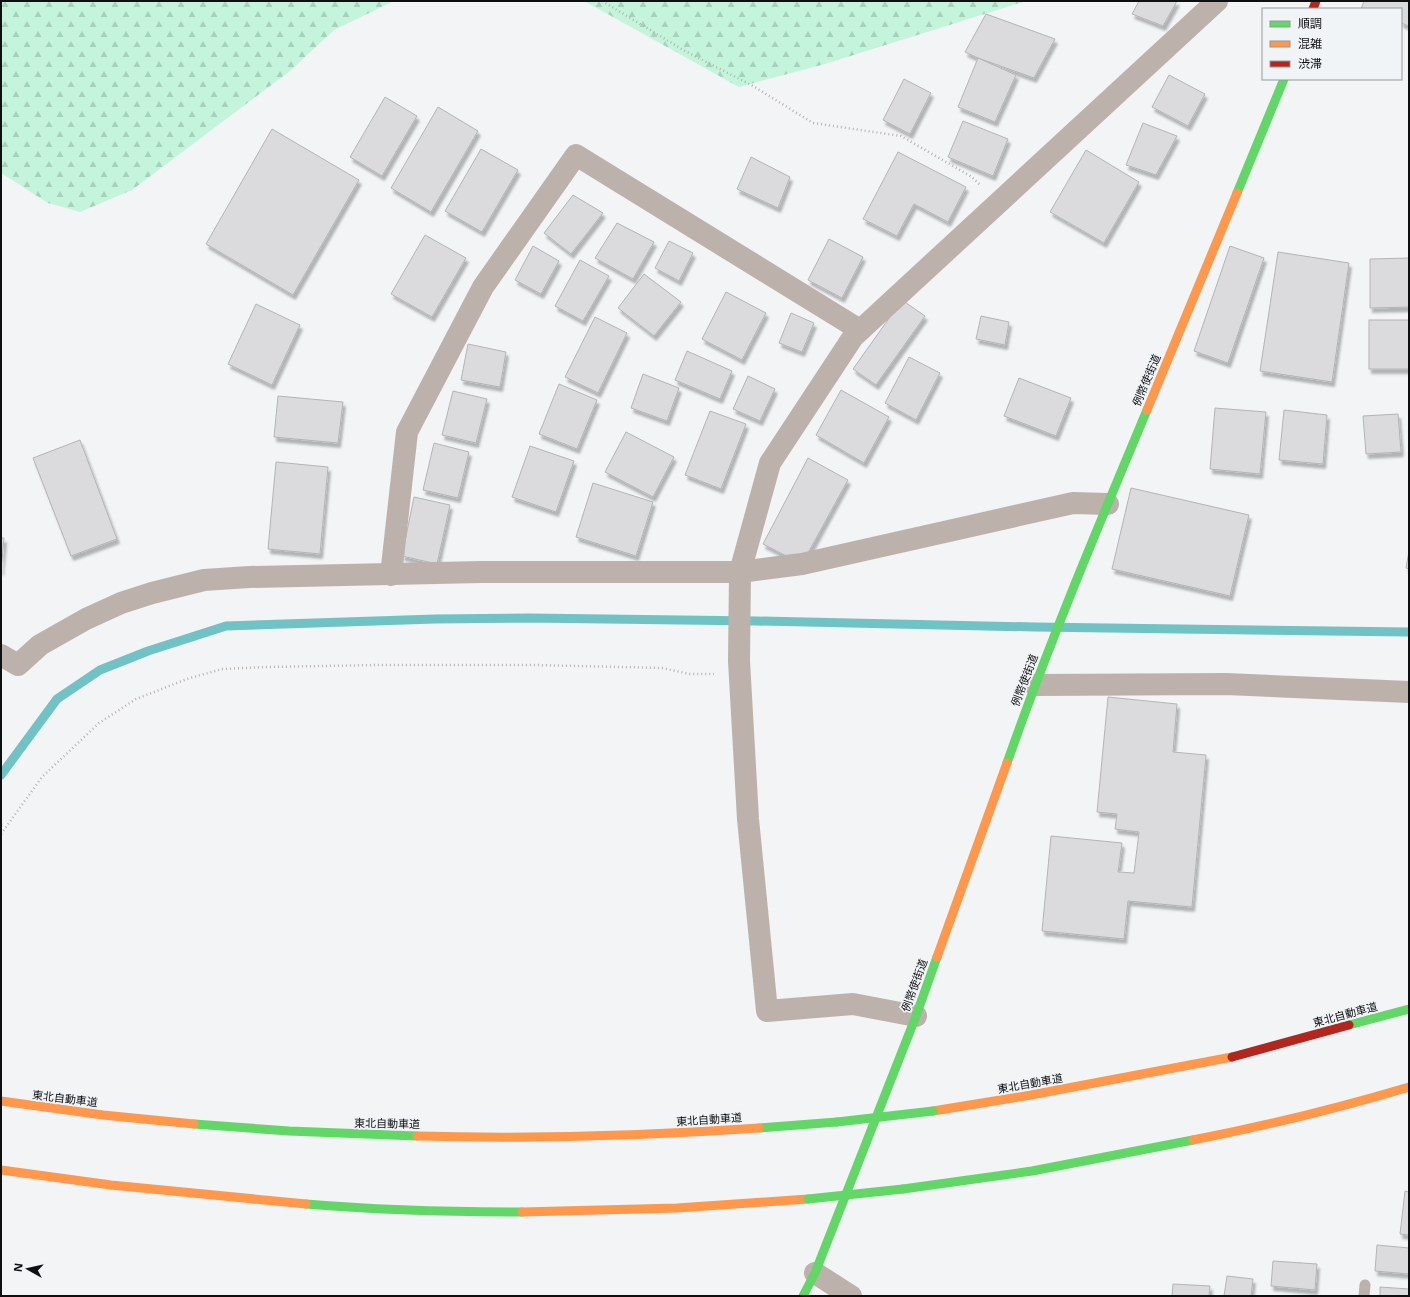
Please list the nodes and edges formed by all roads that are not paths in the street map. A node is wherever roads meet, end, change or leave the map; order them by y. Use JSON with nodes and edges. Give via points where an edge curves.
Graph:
{"nodes":[{"id":1,"x":1217,"y":1,"type":"edge"},
{"id":2,"x":1284,"y":80,"type":"edge"},
{"id":3,"x":860,"y":330,"type":"junction"},
{"id":4,"x":1108,"y":504,"type":"junction"},
{"id":5,"x":390,"y":575,"type":"junction"},
{"id":6,"x":740,"y":579,"type":"junction"},
{"id":7,"x":1,"y":655,"type":"edge"},
{"id":8,"x":1038,"y":676,"type":"junction"},
{"id":9,"x":1409,"y":692,"type":"edge"},
{"id":10,"x":1409,"y":1009,"type":"edge"},
{"id":11,"x":916,"y":1016,"type":"junction"},
{"id":12,"x":1409,"y":1087,"type":"edge"},
{"id":13,"x":1,"y":1101,"type":"edge"},
{"id":14,"x":1,"y":1170,"type":"edge"},
{"id":15,"x":815,"y":1273,"type":"junction"},
{"id":16,"x":803,"y":1296,"type":"edge"},
{"id":17,"x":851,"y":1296,"type":"edge"}],
"edges":[{"from":1,"to":3,"type":"street"},
{"from":2,"to":4,"type":"main road","name":"例幣使街道"},
{"from":3,"to":5,"type":"street","via":[[576,155],[483,287],[407,432]]},
{"from":3,"to":6,"type":"street","via":[[770,463]]},
{"from":4,"to":6,"type":"street","via":[[1073,503]]},
{"from":4,"to":8,"type":"main road","name":"例幣使街道"},
{"from":5,"to":6,"type":"street","via":[[481,572]]},
{"from":5,"to":7,"type":"street","via":[[204,580],[114,606],[40,645],[18,665]]},
{"from":6,"to":11,"type":"street","via":[[740,668],[748,819],[767,1011],[853,1004]]},
{"from":8,"to":9,"type":"street"},
{"from":8,"to":11,"type":"main road","name":"例幣使街道"},
{"from":10,"to":13,"type":"main road","name":"東北自動車道","bridge":true,"via":[[1223,1059],[1031,1095],[933,1111],[837,1122],[680,1134],[577,1138],[354,1135],[117,1116]]},
{"from":11,"to":15,"type":"main road","name":"例幣使街道"},
{"from":12,"to":14,"type":"main road","bridge":true,"via":[[1359,1102],[1223,1134],[1040,1169],[903,1189],[808,1199],[677,1208],[488,1212],[351,1208],[112,1185]]},
{"from":15,"to":16,"type":"main road","name":"例幣使街道"},
{"from":15,"to":17,"type":"street"}]}
